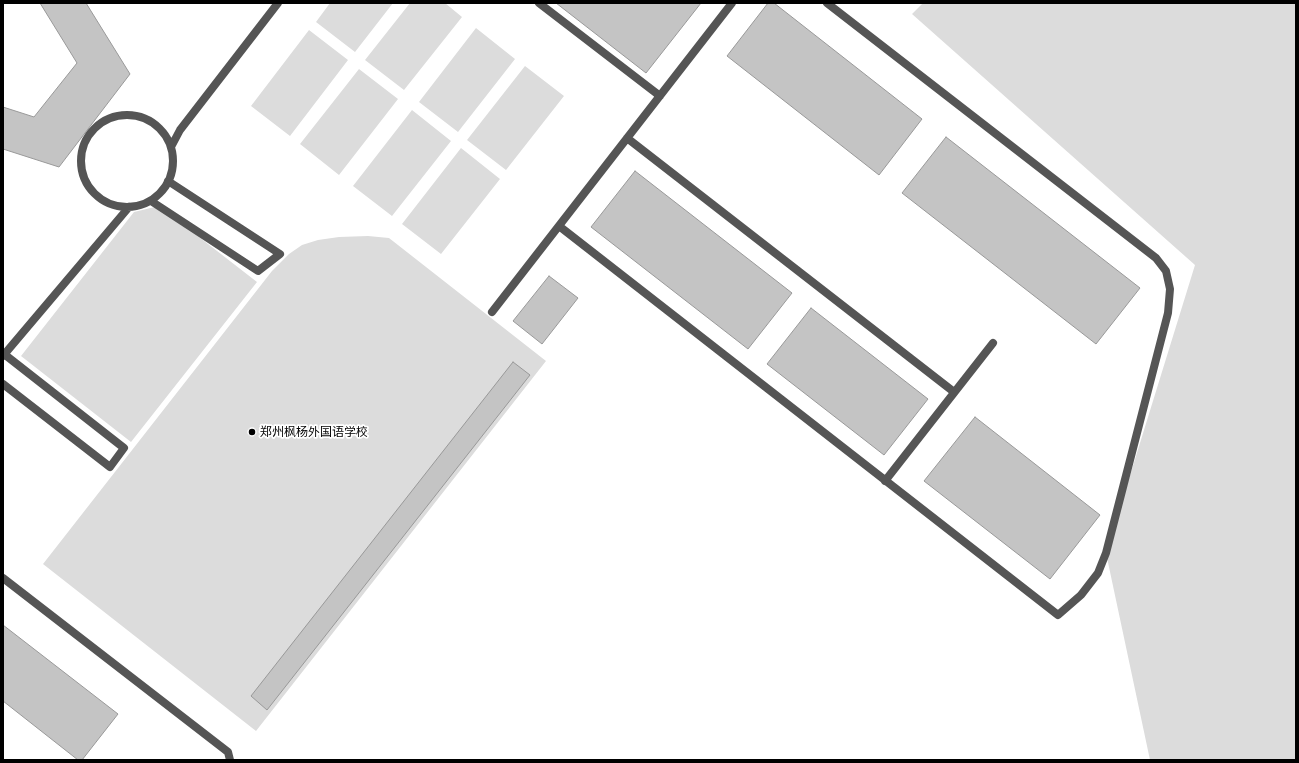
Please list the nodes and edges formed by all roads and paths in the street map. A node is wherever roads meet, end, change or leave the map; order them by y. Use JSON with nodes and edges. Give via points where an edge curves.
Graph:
{"nodes":[{"id":1,"x":278,"y":3,"type":"edge"},
{"id":2,"x":539,"y":3,"type":"edge"},
{"id":3,"x":732,"y":3,"type":"edge"},
{"id":4,"x":827,"y":3,"type":"edge"},
{"id":5,"x":660,"y":96,"type":"junction"},
{"id":6,"x":627,"y":138,"type":"junction"},
{"id":7,"x":171,"y":147,"type":"junction"},
{"id":8,"x":168,"y":181,"type":"junction"},
{"id":9,"x":151,"y":201,"type":"junction"},
{"id":10,"x":129,"y":207,"type":"junction"},
{"id":11,"x":559,"y":226,"type":"junction"},
{"id":12,"x":492,"y":312,"type":"dead end"},
{"id":13,"x":993,"y":343,"type":"dead end"},
{"id":14,"x":4,"y":355,"type":"edge"},
{"id":15,"x":3,"y":384,"type":"edge"},
{"id":16,"x":954,"y":392,"type":"junction"},
{"id":17,"x":885,"y":480,"type":"junction"},
{"id":18,"x":3,"y":578,"type":"edge"},
{"id":19,"x":230,"y":760,"type":"edge"}],
"edges":[{"from":1,"to":7,"type":"lane","via":[[180,130]]},
{"from":2,"to":5,"type":"lane"},
{"from":3,"to":5,"type":"lane"},
{"from":4,"to":17,"type":"lane","via":[[1156,258],[1166,271],[1170,289],[1168,313],[1106,553],[1098,573],[1081,595],[1058,615]]},
{"from":5,"to":6,"type":"lane"},
{"from":6,"to":11,"type":"lane"},
{"from":6,"to":16,"type":"lane"},
{"from":7,"to":8,"type":"lane","via":[[172,172]]},
{"from":7,"to":10,"type":"lane","via":[[157,126],[134,115],[110,118],[98,124],[90,133],[80,156],[85,181],[100,199],[110,204]]},
{"from":8,"to":9,"type":"lane"},
{"from":8,"to":9,"type":"lane","via":[[280,254],[258,271]]},
{"from":9,"to":10,"type":"lane"},
{"from":10,"to":14,"type":"lane"},
{"from":11,"to":12,"type":"lane"},
{"from":11,"to":17,"type":"lane"},
{"from":13,"to":16,"type":"lane"},
{"from":14,"to":15,"type":"lane","via":[[124,448],[110,467]]},
{"from":16,"to":17,"type":"lane"},
{"from":18,"to":19,"type":"lane","via":[[228,752]]}]}
